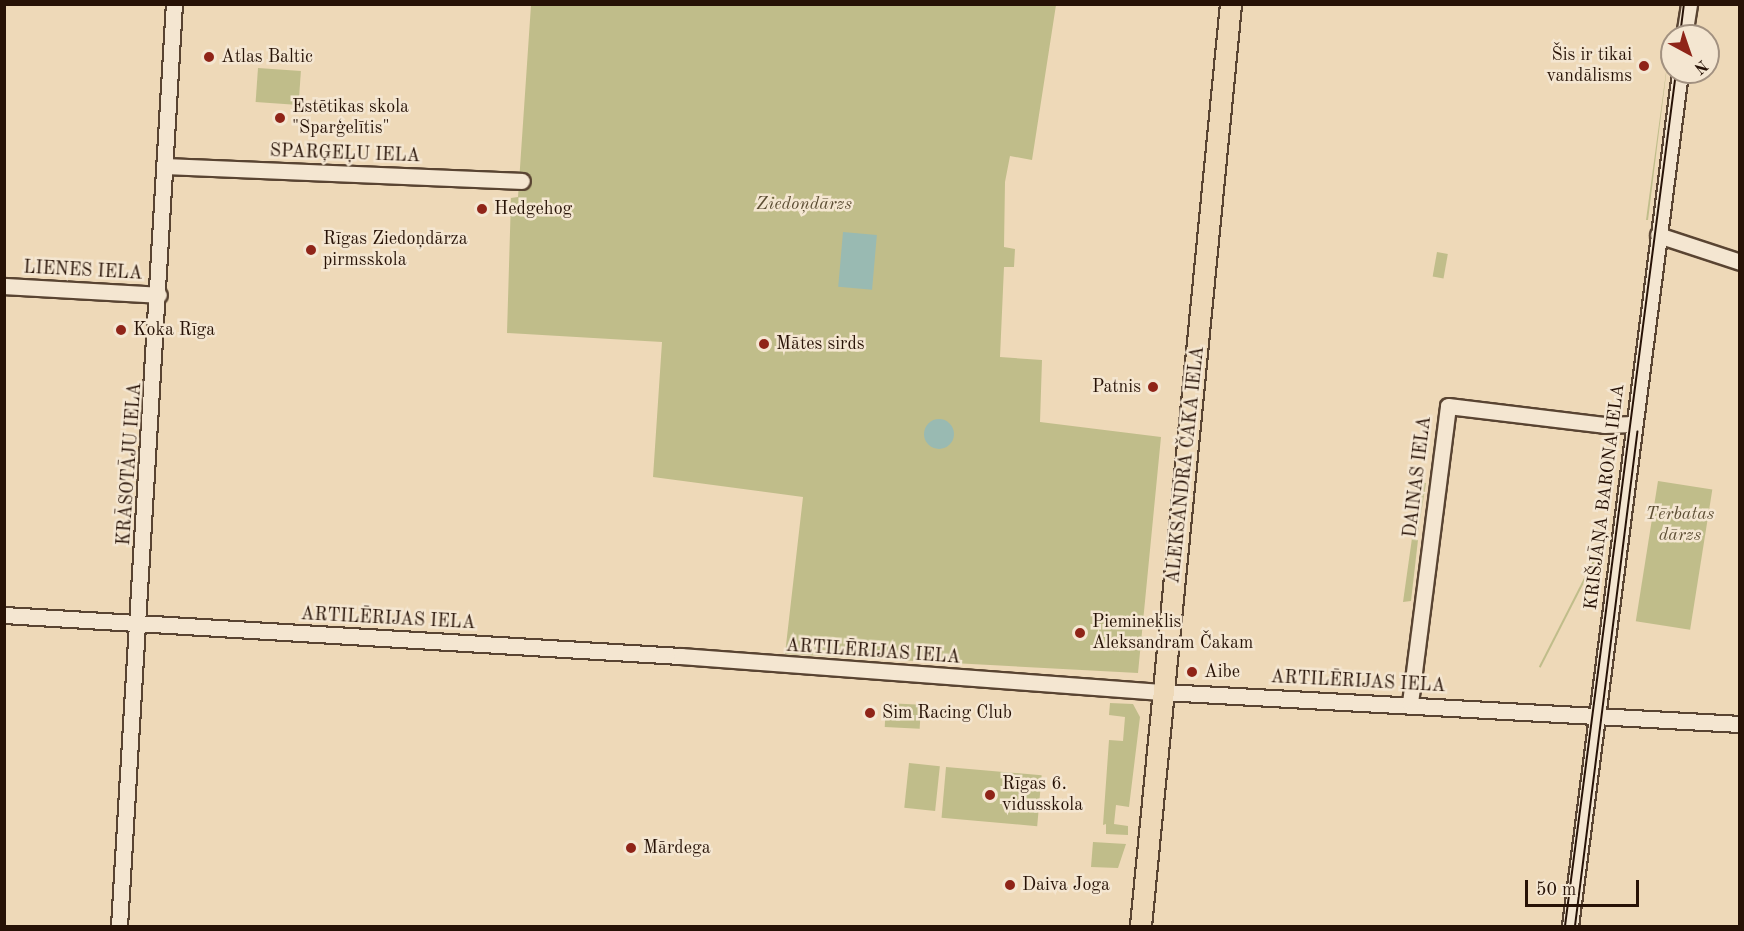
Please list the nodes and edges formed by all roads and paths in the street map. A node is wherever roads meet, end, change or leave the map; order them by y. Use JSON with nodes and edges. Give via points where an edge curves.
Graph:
{"nodes":[{"id":1,"x":174,"y":4,"type":"edge"},
{"id":2,"x":1231,"y":4,"type":"edge"},
{"id":3,"x":1689,"y":4,"type":"edge"},
{"id":4,"x":1686,"y":24,"type":"edge"},
{"id":5,"x":1678,"y":84,"type":"edge"},
{"id":6,"x":166,"y":166,"type":"junction"},
{"id":7,"x":522,"y":181,"type":"dead end"},
{"id":8,"x":1658,"y":234,"type":"junction"},
{"id":9,"x":1740,"y":262,"type":"edge"},
{"id":10,"x":4,"y":286,"type":"edge"},
{"id":11,"x":159,"y":295,"type":"junction"},
{"id":12,"x":1634,"y":424,"type":"junction"},
{"id":13,"x":4,"y":615,"type":"edge"},
{"id":14,"x":139,"y":624,"type":"junction"},
{"id":15,"x":1164,"y":692,"type":"junction"},
{"id":16,"x":1410,"y":703,"type":"junction"},
{"id":17,"x":1597,"y":717,"type":"junction"},
{"id":18,"x":1740,"y":724,"type":"edge"},
{"id":19,"x":120,"y":927,"type":"edge"},
{"id":20,"x":1141,"y":927,"type":"edge"},
{"id":21,"x":1570,"y":927,"type":"edge"}],
"edges":[{"from":1,"to":6,"type":"street","name":"KRĀSOTĀJU IELA"},
{"from":2,"to":15,"type":"main road","name":"ALEKSANDRA ČAKA IELA"},
{"from":3,"to":4,"type":"street"},
{"from":5,"to":8,"type":"street","name":"KRIŠJĀŅA BARONA IELA"},
{"from":6,"to":7,"type":"street","name":"SPARĢEĻU IELA"},
{"from":6,"to":11,"type":"street","name":"KRĀSOTĀJU IELA"},
{"from":8,"to":9,"type":"street"},
{"from":8,"to":12,"type":"street","name":"KRIŠJĀŅA BARONA IELA"},
{"from":10,"to":11,"type":"street","name":"LIENES IELA"},
{"from":11,"to":14,"type":"street","name":"KRĀSOTĀJU IELA"},
{"from":12,"to":16,"type":"street","name":"DAINAS IELA","via":[[1604,425],[1448,406]]},
{"from":12,"to":17,"type":"street","name":"KRIŠJĀŅA BARONA IELA"},
{"from":13,"to":14,"type":"street","name":"ARTILĒRIJAS IELA"},
{"from":14,"to":15,"type":"street","name":"ARTILĒRIJAS IELA","via":[[681,656]]},
{"from":14,"to":19,"type":"street","name":"KRĀSOTĀJU IELA"},
{"from":15,"to":16,"type":"street","name":"ARTILĒRIJAS IELA"},
{"from":15,"to":20,"type":"main road","name":"ALEKSANDRA ČAKA IELA"},
{"from":16,"to":17,"type":"street","name":"ARTILĒRIJAS IELA"},
{"from":17,"to":18,"type":"street","name":"ARTILĒRIJAS IELA"},
{"from":17,"to":21,"type":"street","name":"KRIŠJĀŅA BARONA IELA"}]}
